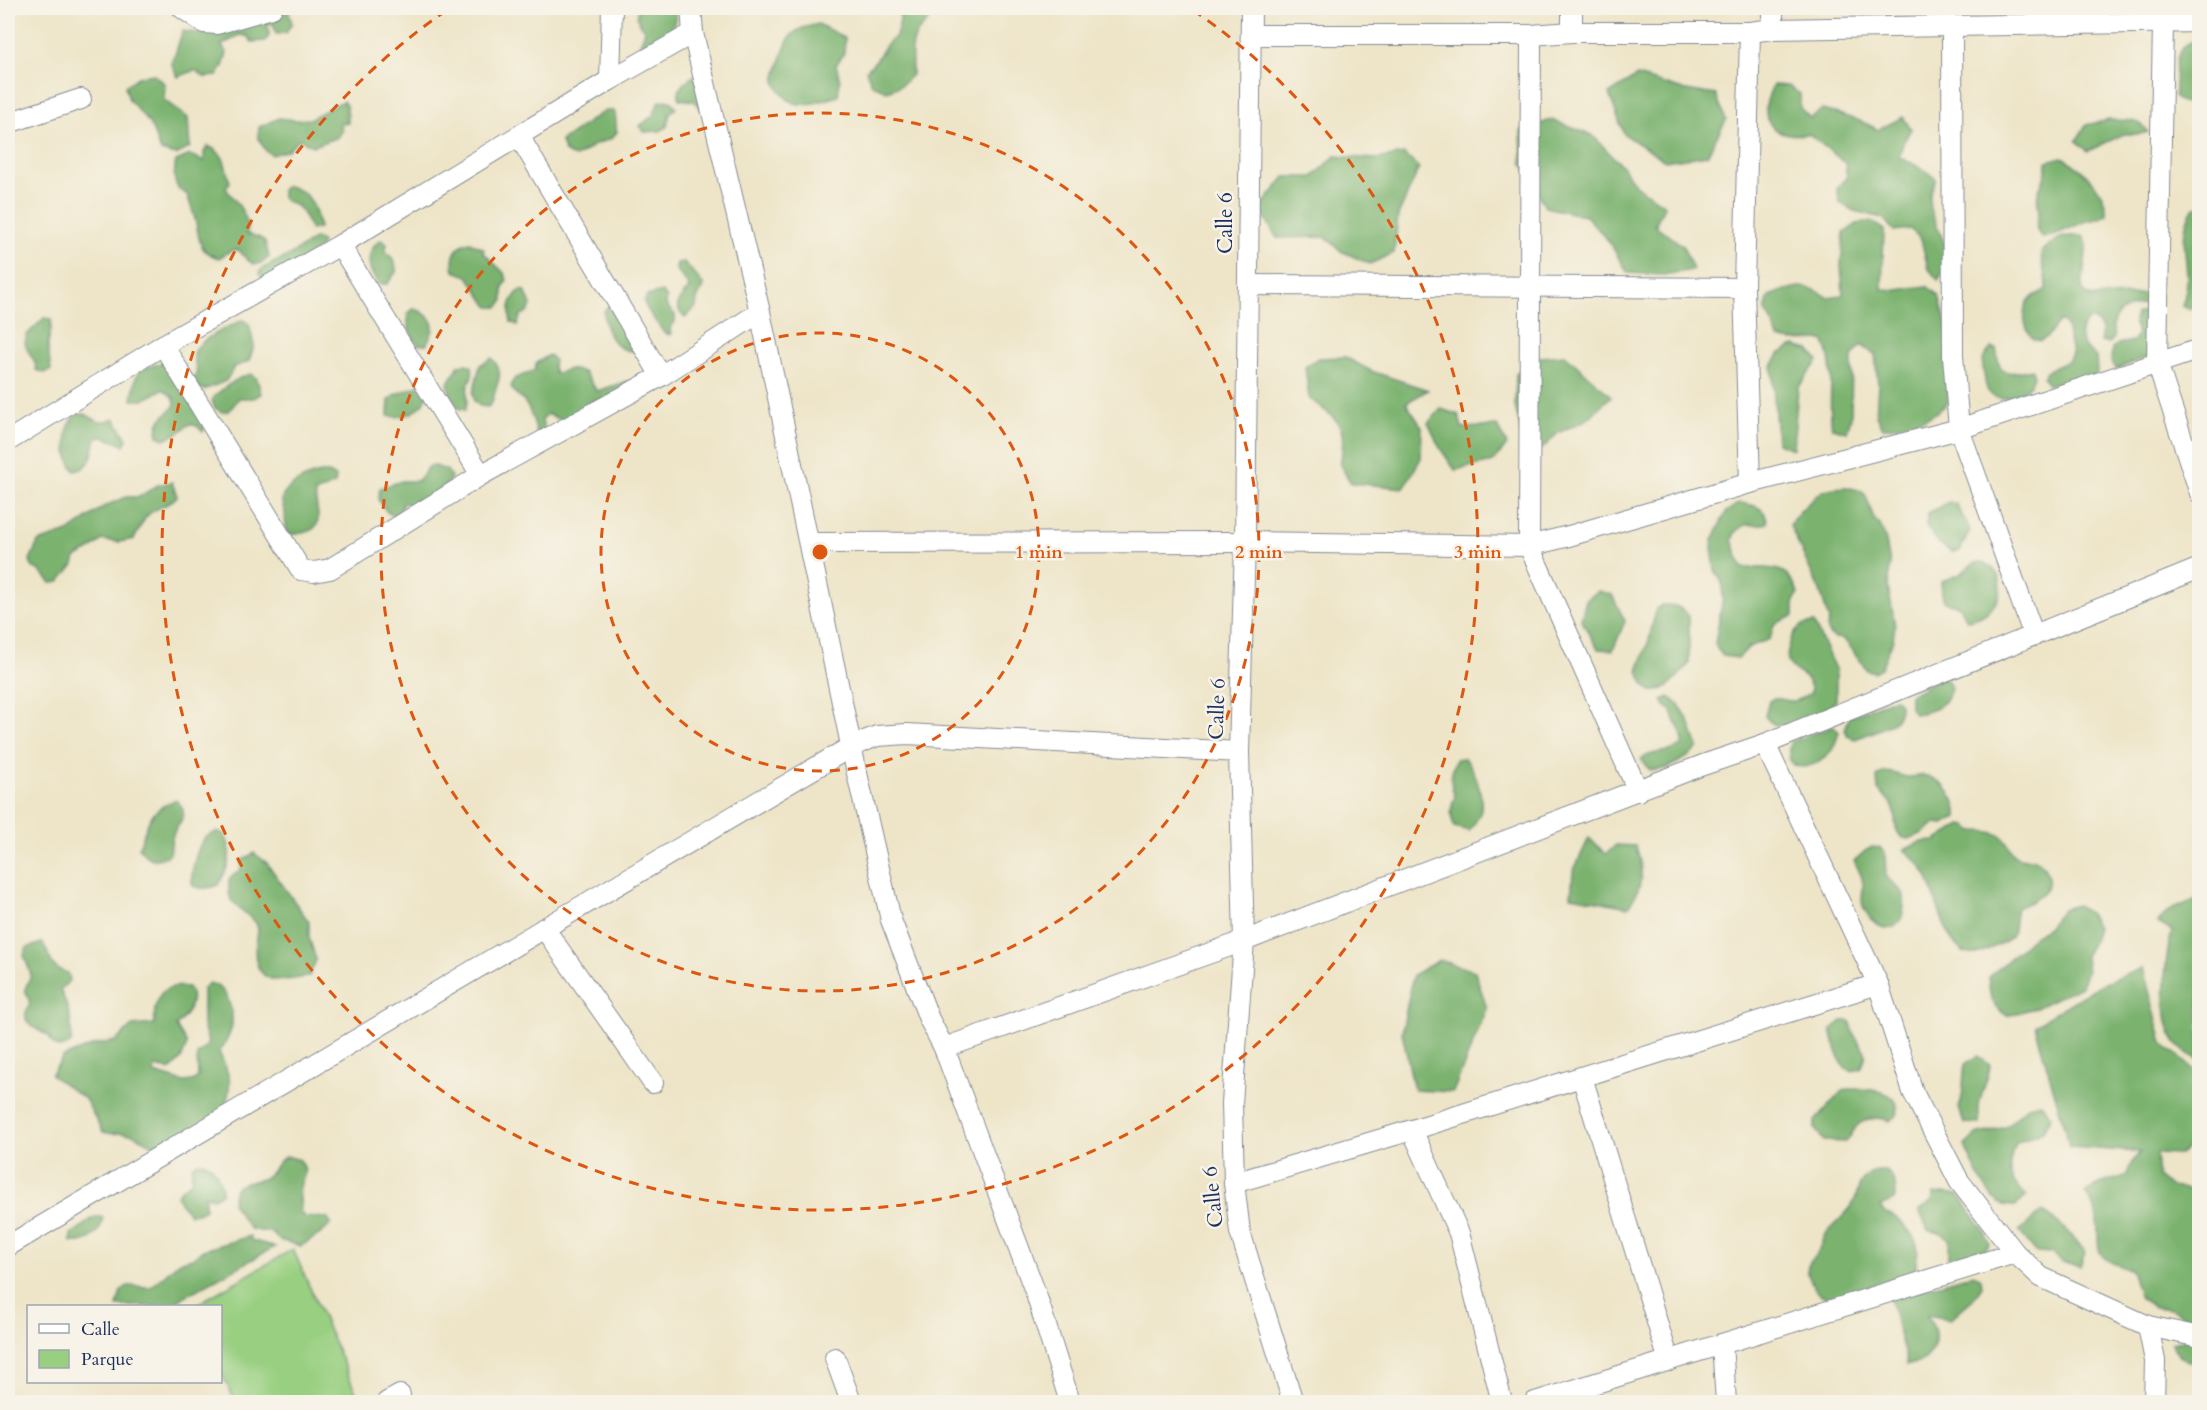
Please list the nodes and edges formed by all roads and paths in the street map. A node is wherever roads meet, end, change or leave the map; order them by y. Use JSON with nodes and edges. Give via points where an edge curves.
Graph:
{"nodes":[{"id":1,"x":184,"y":8,"type":"edge"},
{"id":2,"x":272,"y":8,"type":"edge"},
{"id":3,"x":612,"y":8,"type":"edge"},
{"id":4,"x":691,"y":8,"type":"edge"},
{"id":5,"x":1251,"y":8,"type":"edge"},
{"id":6,"x":1572,"y":8,"type":"edge"},
{"id":7,"x":1773,"y":8,"type":"edge"},
{"id":8,"x":1990,"y":17,"type":"edge"},
{"id":9,"x":2190,"y":17,"type":"edge"},
{"id":10,"x":2163,"y":23,"type":"junction"},
{"id":11,"x":1952,"y":27,"type":"junction"},
{"id":12,"x":1773,"y":30,"type":"junction"},
{"id":13,"x":1572,"y":32,"type":"junction"},
{"id":14,"x":1750,"y":32,"type":"junction"},
{"id":15,"x":693,"y":33,"type":"junction"},
{"id":16,"x":1251,"y":35,"type":"junction"},
{"id":17,"x":1531,"y":35,"type":"junction"},
{"id":18,"x":610,"y":80,"type":"junction"},
{"id":19,"x":81,"y":99,"type":"dead end"},
{"id":20,"x":8,"y":123,"type":"edge"},
{"id":21,"x":519,"y":136,"type":"junction"},
{"id":22,"x":340,"y":245,"type":"junction"},
{"id":23,"x":1249,"y":285,"type":"junction"},
{"id":24,"x":1529,"y":288,"type":"junction"},
{"id":25,"x":1744,"y":288,"type":"junction"},
{"id":26,"x":760,"y":312,"type":"junction"},
{"id":27,"x":163,"y":345,"type":"junction"},
{"id":28,"x":2199,"y":349,"type":"edge"},
{"id":29,"x":2157,"y":363,"type":"junction"},
{"id":30,"x":661,"y":376,"type":"junction"},
{"id":31,"x":1959,"y":429,"type":"junction"},
{"id":32,"x":8,"y":441,"type":"edge"},
{"id":33,"x":482,"y":475,"type":"junction"},
{"id":34,"x":1750,"y":483,"type":"junction"},
{"id":35,"x":2199,"y":493,"type":"edge"},
{"id":36,"x":1245,"y":542,"type":"junction"},
{"id":37,"x":809,"y":543,"type":"junction"},
{"id":38,"x":1528,"y":546,"type":"junction"},
{"id":39,"x":2199,"y":568,"type":"edge"},
{"id":40,"x":2034,"y":636,"type":"junction"},
{"id":41,"x":1765,"y":744,"type":"junction"},
{"id":42,"x":852,"y":746,"type":"junction"},
{"id":43,"x":1239,"y":752,"type":"junction"},
{"id":44,"x":1638,"y":791,"type":"junction"},
{"id":45,"x":544,"y":928,"type":"junction"},
{"id":46,"x":1244,"y":941,"type":"junction"},
{"id":47,"x":1878,"y":984,"type":"junction"},
{"id":48,"x":944,"y":1048,"type":"junction"},
{"id":49,"x":1581,"y":1077,"type":"junction"},
{"id":50,"x":653,"y":1083,"type":"dead end"},
{"id":51,"x":1412,"y":1130,"type":"junction"},
{"id":52,"x":1234,"y":1183,"type":"junction"},
{"id":53,"x":8,"y":1246,"type":"edge"},
{"id":54,"x":2015,"y":1253,"type":"junction"},
{"id":55,"x":2148,"y":1326,"type":"junction"},
{"id":56,"x":2199,"y":1337,"type":"edge"},
{"id":57,"x":1722,"y":1344,"type":"junction"},
{"id":58,"x":835,"y":1358,"type":"dead end"},
{"id":59,"x":1669,"y":1361,"type":"junction"},
{"id":60,"x":851,"y":1402,"type":"edge"},
{"id":61,"x":1070,"y":1402,"type":"edge"},
{"id":62,"x":1293,"y":1402,"type":"edge"},
{"id":63,"x":1502,"y":1402,"type":"edge"},
{"id":64,"x":1535,"y":1402,"type":"edge"},
{"id":65,"x":1726,"y":1402,"type":"edge"},
{"id":66,"x":2154,"y":1402,"type":"edge"}],
"edges":[{"from":1,"to":2,"type":"street","via":[[204,23],[217,24]]},
{"from":3,"to":18,"type":"street"},
{"from":4,"to":15,"type":"street"},
{"from":5,"to":16,"type":"street","name":"Calle 6"},
{"from":6,"to":13,"type":"street"},
{"from":7,"to":12,"type":"street"},
{"from":8,"to":10,"type":"street"},
{"from":8,"to":11,"type":"street"},
{"from":9,"to":10,"type":"street"},
{"from":10,"to":29,"type":"street"},
{"from":11,"to":12,"type":"street"},
{"from":11,"to":31,"type":"street","via":[[1953,356]]},
{"from":12,"to":14,"type":"street"},
{"from":13,"to":14,"type":"street"},
{"from":13,"to":17,"type":"street"},
{"from":14,"to":25,"type":"street"},
{"from":15,"to":18,"type":"street"},
{"from":15,"to":26,"type":"street"},
{"from":16,"to":17,"type":"street"},
{"from":16,"to":23,"type":"street","name":"Calle 6"},
{"from":17,"to":24,"type":"street"},
{"from":18,"to":21,"type":"street"},
{"from":19,"to":20,"type":"street"},
{"from":21,"to":22,"type":"street"},
{"from":21,"to":30,"type":"street"},
{"from":22,"to":27,"type":"street"},
{"from":22,"to":33,"type":"street"},
{"from":23,"to":24,"type":"street"},
{"from":23,"to":36,"type":"street","name":"Calle 6"},
{"from":24,"to":25,"type":"street"},
{"from":24,"to":38,"type":"street"},
{"from":25,"to":34,"type":"street"},
{"from":26,"to":30,"type":"street"},
{"from":26,"to":37,"type":"street"},
{"from":27,"to":32,"type":"street"},
{"from":27,"to":33,"type":"street","via":[[301,570],[330,568]]},
{"from":28,"to":29,"type":"street"},
{"from":29,"to":31,"type":"street"},
{"from":29,"to":35,"type":"street"},
{"from":30,"to":33,"type":"street"},
{"from":31,"to":34,"type":"street"},
{"from":31,"to":40,"type":"street"},
{"from":34,"to":38,"type":"street"},
{"from":36,"to":37,"type":"street"},
{"from":36,"to":38,"type":"street"},
{"from":36,"to":43,"type":"street","name":"Calle 6"},
{"from":37,"to":42,"type":"street"},
{"from":38,"to":44,"type":"street"},
{"from":39,"to":40,"type":"street"},
{"from":40,"to":41,"type":"street"},
{"from":41,"to":44,"type":"street"},
{"from":41,"to":47,"type":"street"},
{"from":42,"to":43,"type":"street","via":[[877,736],[907,734]]},
{"from":42,"to":45,"type":"street"},
{"from":42,"to":48,"type":"street","via":[[891,920]]},
{"from":43,"to":46,"type":"street","name":"Calle 6"},
{"from":44,"to":46,"type":"street"},
{"from":45,"to":50,"type":"street"},
{"from":45,"to":53,"type":"street"},
{"from":46,"to":48,"type":"street"},
{"from":46,"to":52,"type":"street","name":"Calle 6","via":[[1232,1103]]},
{"from":47,"to":49,"type":"street"},
{"from":47,"to":54,"type":"street","via":[[1913,1092],[1959,1181]]},
{"from":48,"to":61,"type":"street","via":[[1036,1294]]},
{"from":49,"to":51,"type":"street"},
{"from":49,"to":59,"type":"street"},
{"from":51,"to":52,"type":"street"},
{"from":51,"to":63,"type":"street","via":[[1459,1233]]},
{"from":52,"to":62,"type":"street","name":"Calle 6","via":[[1240,1232]]},
{"from":54,"to":55,"type":"street","via":[[2041,1277]]},
{"from":54,"to":57,"type":"street"},
{"from":55,"to":56,"type":"street"},
{"from":55,"to":66,"type":"street","via":[[2155,1361]]},
{"from":57,"to":59,"type":"street"},
{"from":57,"to":65,"type":"street"},
{"from":58,"to":60,"type":"street"},
{"from":59,"to":64,"type":"street"}]}
